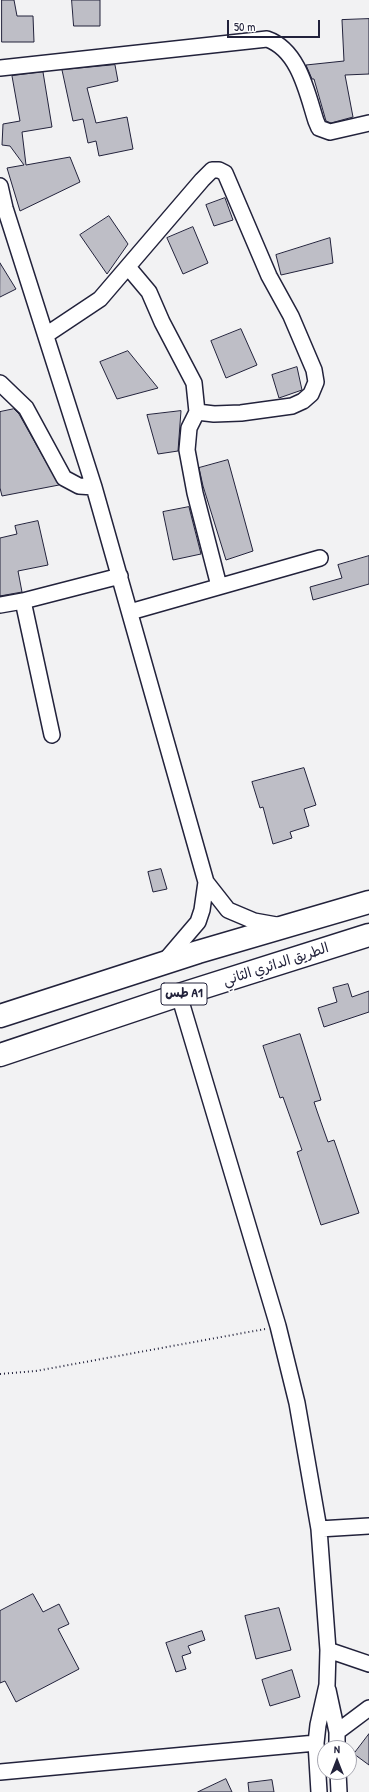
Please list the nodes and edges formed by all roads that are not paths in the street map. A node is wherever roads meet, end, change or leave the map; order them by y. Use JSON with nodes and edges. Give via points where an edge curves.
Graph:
{"nodes":[{"id":1,"x":0,"y":68,"type":"edge"},
{"id":2,"x":369,"y":123,"type":"edge"},
{"id":3,"x":0,"y":186,"type":"edge"},
{"id":4,"x":128,"y":267,"type":"junction"},
{"id":5,"x":46,"y":335,"type":"junction"},
{"id":6,"x":0,"y":383,"type":"edge"},
{"id":7,"x":197,"y":412,"type":"junction"},
{"id":8,"x":94,"y":487,"type":"junction"},
{"id":9,"x":320,"y":558,"type":"dead end"},
{"id":10,"x":120,"y":576,"type":"junction"},
{"id":11,"x":219,"y":586,"type":"junction"},
{"id":12,"x":23,"y":602,"type":"junction"},
{"id":13,"x":0,"y":605,"type":"edge"},
{"id":14,"x":130,"y":612,"type":"junction"},
{"id":15,"x":52,"y":735,"type":"dead end"},
{"id":16,"x":206,"y":882,"type":"junction"},
{"id":17,"x":369,"y":902,"type":"edge"},
{"id":18,"x":283,"y":926,"type":"junction"},
{"id":19,"x":369,"y":935,"type":"edge"},
{"id":20,"x":163,"y":963,"type":"junction"},
{"id":21,"x":179,"y":995,"type":"junction"},
{"id":22,"x":0,"y":1016,"type":"edge"},
{"id":23,"x":0,"y":1023,"type":"edge"},
{"id":24,"x":0,"y":1055,"type":"edge"},
{"id":25,"x":369,"y":1526,"type":"edge"},
{"id":26,"x":319,"y":1529,"type":"junction"},
{"id":27,"x":328,"y":1650,"type":"junction"},
{"id":28,"x":369,"y":1664,"type":"edge"},
{"id":29,"x":327,"y":1684,"type":"junction"},
{"id":30,"x":369,"y":1708,"type":"edge"},
{"id":31,"x":337,"y":1732,"type":"junction"},
{"id":32,"x":337,"y":1740,"type":"edge"},
{"id":33,"x":316,"y":1743,"type":"junction"},
{"id":34,"x":0,"y":1772,"type":"edge"},
{"id":35,"x":339,"y":1780,"type":"edge"},
{"id":36,"x":320,"y":1792,"type":"edge"},
{"id":37,"x":340,"y":1792,"type":"edge"}],
"edges":[{"from":1,"to":2,"type":"street","via":[[267,39],[275,42],[293,62],[302,78],[319,128],[330,132]]},
{"from":3,"to":5,"type":"street"},
{"from":4,"to":5,"type":"street","via":[[100,299]]},
{"from":4,"to":7,"type":"street","via":[[149,292],[194,383]]},
{"from":4,"to":7,"type":"street","via":[[202,180],[212,170],[220,170],[269,276],[291,316],[314,370],[316,382],[311,394],[292,406],[241,413]]},
{"from":5,"to":8,"type":"street"},
{"from":6,"to":8,"type":"street","via":[[26,408],[64,478],[79,486]]},
{"from":7,"to":11,"type":"street","via":[[189,428],[188,450],[195,493]]},
{"from":8,"to":10,"type":"street"},
{"from":9,"to":11,"type":"street"},
{"from":10,"to":12,"type":"street"},
{"from":10,"to":14,"type":"street"},
{"from":11,"to":14,"type":"street"},
{"from":12,"to":13,"type":"street"},
{"from":12,"to":15,"type":"street"},
{"from":14,"to":16,"type":"street"},
{"from":16,"to":18,"type":"street","via":[[228,910],[254,920]]},
{"from":16,"to":20,"type":"street","via":[[198,922]]},
{"from":17,"to":18,"type":"highway","number":"طس A1"},
{"from":18,"to":20,"type":"highway","number":"طس A1"},
{"from":19,"to":21,"type":"highway","name":"الطريق الدائري الثاني","number":"طس A1"},
{"from":20,"to":22,"type":"highway","number":"طس A1"},
{"from":20,"to":23,"type":"highway"},
{"from":21,"to":24,"type":"highway","name":"الطريق الدائري الثاني","number":"طس A1"},
{"from":21,"to":26,"type":"street","via":[[278,1326],[297,1403]]},
{"from":25,"to":26,"type":"street"},
{"from":26,"to":27,"type":"street"},
{"from":27,"to":28,"type":"street"},
{"from":27,"to":29,"type":"street"},
{"from":29,"to":31,"type":"street"},
{"from":29,"to":33,"type":"street"},
{"from":30,"to":31,"type":"street"},
{"from":31,"to":32,"type":"street"},
{"from":33,"to":34,"type":"street"},
{"from":33,"to":36,"type":"street"},
{"from":35,"to":37,"type":"street"}]}
